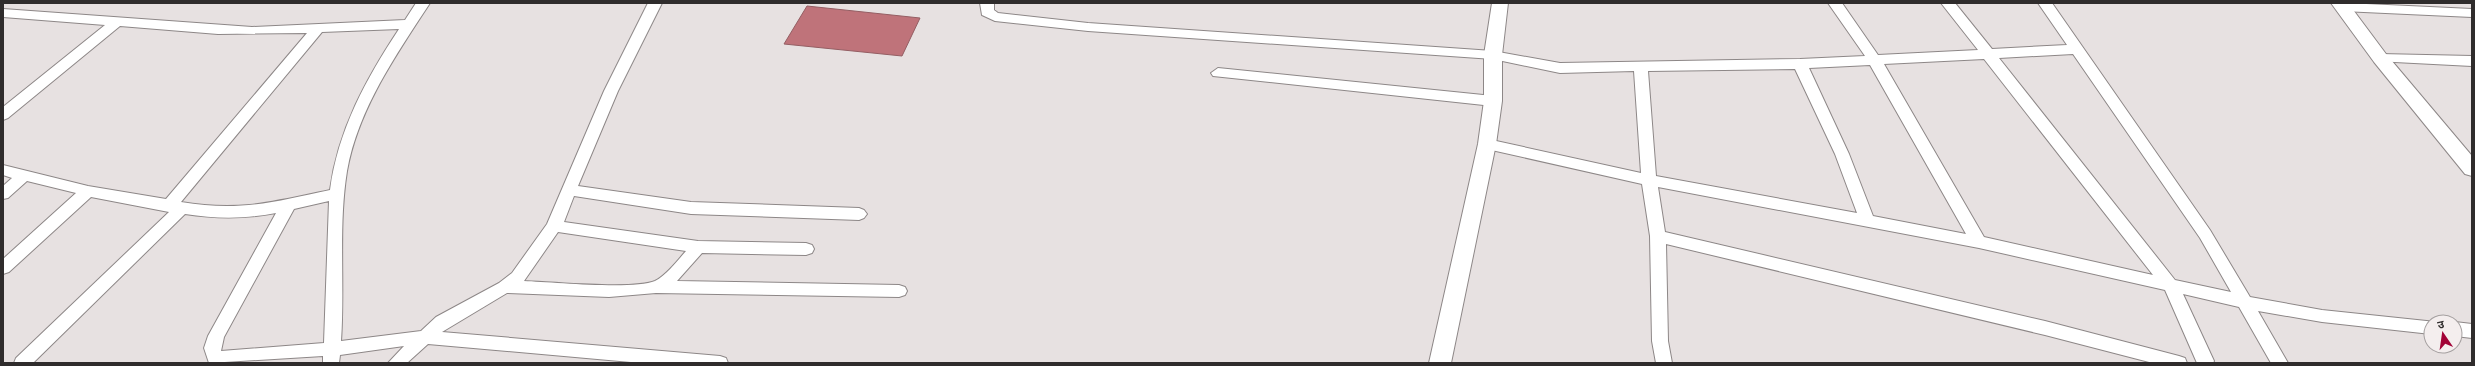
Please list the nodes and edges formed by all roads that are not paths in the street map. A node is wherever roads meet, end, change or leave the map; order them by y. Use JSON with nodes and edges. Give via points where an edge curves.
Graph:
{"nodes":[{"id":1,"x":423,"y":3,"type":"edge"},
{"id":2,"x":655,"y":3,"type":"edge"},
{"id":3,"x":988,"y":3,"type":"edge"},
{"id":4,"x":1500,"y":3,"type":"edge"},
{"id":5,"x":1835,"y":3,"type":"edge"},
{"id":6,"x":1948,"y":3,"type":"edge"},
{"id":7,"x":2045,"y":3,"type":"edge"},
{"id":8,"x":2340,"y":5,"type":"edge"},
{"id":9,"x":3,"y":13,"type":"edge"},
{"id":10,"x":2472,"y":13,"type":"edge"},
{"id":11,"x":117,"y":22,"type":"junction"},
{"id":12,"x":409,"y":24,"type":"junction"},
{"id":13,"x":318,"y":28,"type":"junction"},
{"id":14,"x":2078,"y":49,"type":"junction"},
{"id":15,"x":1493,"y":55,"type":"junction"},
{"id":16,"x":1991,"y":55,"type":"junction"},
{"id":17,"x":2380,"y":58,"type":"junction"},
{"id":18,"x":1875,"y":61,"type":"junction"},
{"id":19,"x":2472,"y":62,"type":"edge"},
{"id":20,"x":1800,"y":64,"type":"junction"},
{"id":21,"x":1641,"y":66,"type":"junction"},
{"id":22,"x":1218,"y":73,"type":"dead end"},
{"id":23,"x":1493,"y":101,"type":"junction"},
{"id":24,"x":3,"y":114,"type":"edge"},
{"id":25,"x":1487,"y":144,"type":"junction"},
{"id":26,"x":2472,"y":169,"type":"edge"},
{"id":27,"x":3,"y":170,"type":"edge"},
{"id":28,"x":24,"y":176,"type":"junction"},
{"id":29,"x":1649,"y":180,"type":"junction"},
{"id":30,"x":569,"y":190,"type":"junction"},
{"id":31,"x":88,"y":191,"type":"junction"},
{"id":32,"x":3,"y":194,"type":"edge"},
{"id":33,"x":337,"y":194,"type":"junction"},
{"id":34,"x":288,"y":205,"type":"junction"},
{"id":35,"x":175,"y":208,"type":"junction"},
{"id":36,"x":859,"y":214,"type":"dead end"},
{"id":37,"x":1867,"y":220,"type":"junction"},
{"id":38,"x":554,"y":226,"type":"junction"},
{"id":39,"x":1658,"y":236,"type":"junction"},
{"id":40,"x":1979,"y":242,"type":"junction"},
{"id":41,"x":698,"y":247,"type":"junction"},
{"id":42,"x":806,"y":249,"type":"dead end"},
{"id":43,"x":3,"y":268,"type":"edge"},
{"id":44,"x":2171,"y":286,"type":"junction"},
{"id":45,"x":505,"y":287,"type":"junction"},
{"id":46,"x":657,"y":287,"type":"junction"},
{"id":47,"x":899,"y":291,"type":"dead end"},
{"id":48,"x":2245,"y":302,"type":"junction"},
{"id":49,"x":2423,"y":326,"type":"edge"},
{"id":50,"x":424,"y":337,"type":"junction"},
{"id":51,"x":332,"y":356,"type":"edge"},
{"id":52,"x":22,"y":363,"type":"edge"},
{"id":53,"x":396,"y":363,"type":"edge"},
{"id":54,"x":720,"y":363,"type":"edge"},
{"id":55,"x":1440,"y":363,"type":"edge"},
{"id":56,"x":1664,"y":363,"type":"edge"},
{"id":57,"x":2179,"y":363,"type":"edge"},
{"id":58,"x":2205,"y":363,"type":"edge"},
{"id":59,"x":2280,"y":363,"type":"edge"}],
"edges":[{"from":1,"to":12,"type":"street"},
{"from":2,"to":30,"type":"street","via":[[611,91]]},
{"from":3,"to":15,"type":"street","via":[[987,12],[995,17],[1080,26]]},
{"from":4,"to":15,"type":"street"},
{"from":5,"to":18,"type":"street"},
{"from":6,"to":16,"type":"street"},
{"from":7,"to":14,"type":"street"},
{"from":8,"to":10,"type":"street"},
{"from":8,"to":17,"type":"street"},
{"from":9,"to":11,"type":"street"},
{"from":11,"to":13,"type":"street","via":[[225,31]]},
{"from":11,"to":24,"type":"street"},
{"from":12,"to":13,"type":"street"},
{"from":12,"to":33,"type":"street","via":[[357,116],[346,144]]},
{"from":13,"to":35,"type":"street"},
{"from":14,"to":16,"type":"street"},
{"from":14,"to":48,"type":"street","via":[[2205,234]]},
{"from":15,"to":21,"type":"street","via":[[1560,68]]},
{"from":15,"to":23,"type":"street"},
{"from":16,"to":18,"type":"street"},
{"from":16,"to":44,"type":"street"},
{"from":17,"to":19,"type":"street"},
{"from":17,"to":26,"type":"street"},
{"from":18,"to":20,"type":"street"},
{"from":18,"to":40,"type":"street"},
{"from":20,"to":21,"type":"street"},
{"from":20,"to":37,"type":"street","via":[[1842,154]]},
{"from":21,"to":29,"type":"street"},
{"from":22,"to":23,"type":"street"},
{"from":23,"to":25,"type":"street"},
{"from":25,"to":29,"type":"street"},
{"from":25,"to":55,"type":"street"},
{"from":27,"to":28,"type":"street"},
{"from":28,"to":31,"type":"street"},
{"from":28,"to":32,"type":"street"},
{"from":29,"to":37,"type":"street"},
{"from":29,"to":39,"type":"street"},
{"from":30,"to":36,"type":"street","via":[[691,208]]},
{"from":30,"to":38,"type":"street"},
{"from":31,"to":35,"type":"street"},
{"from":31,"to":43,"type":"street"},
{"from":33,"to":34,"type":"street"},
{"from":33,"to":51,"type":"street"},
{"from":34,"to":35,"type":"street","via":[[232,214]]},
{"from":34,"to":51,"type":"street","via":[[216,336],[212,348],[214,358]]},
{"from":35,"to":52,"type":"street"},
{"from":37,"to":40,"type":"street"},
{"from":38,"to":41,"type":"street"},
{"from":38,"to":45,"type":"street","via":[[530,263]]},
{"from":39,"to":56,"type":"street","via":[[1660,341]]},
{"from":39,"to":57,"type":"street","via":[[2045,328]]},
{"from":40,"to":44,"type":"street"},
{"from":41,"to":42,"type":"street"},
{"from":41,"to":46,"type":"street","via":[[670,278]]},
{"from":44,"to":48,"type":"street"},
{"from":44,"to":58,"type":"street"},
{"from":45,"to":46,"type":"street"},
{"from":45,"to":50,"type":"street","via":[[442,322]]},
{"from":46,"to":47,"type":"street"},
{"from":48,"to":49,"type":"street","via":[[2322,316]]},
{"from":48,"to":59,"type":"street"},
{"from":50,"to":51,"type":"street"},
{"from":50,"to":53,"type":"street"},
{"from":50,"to":54,"type":"street"}]}
